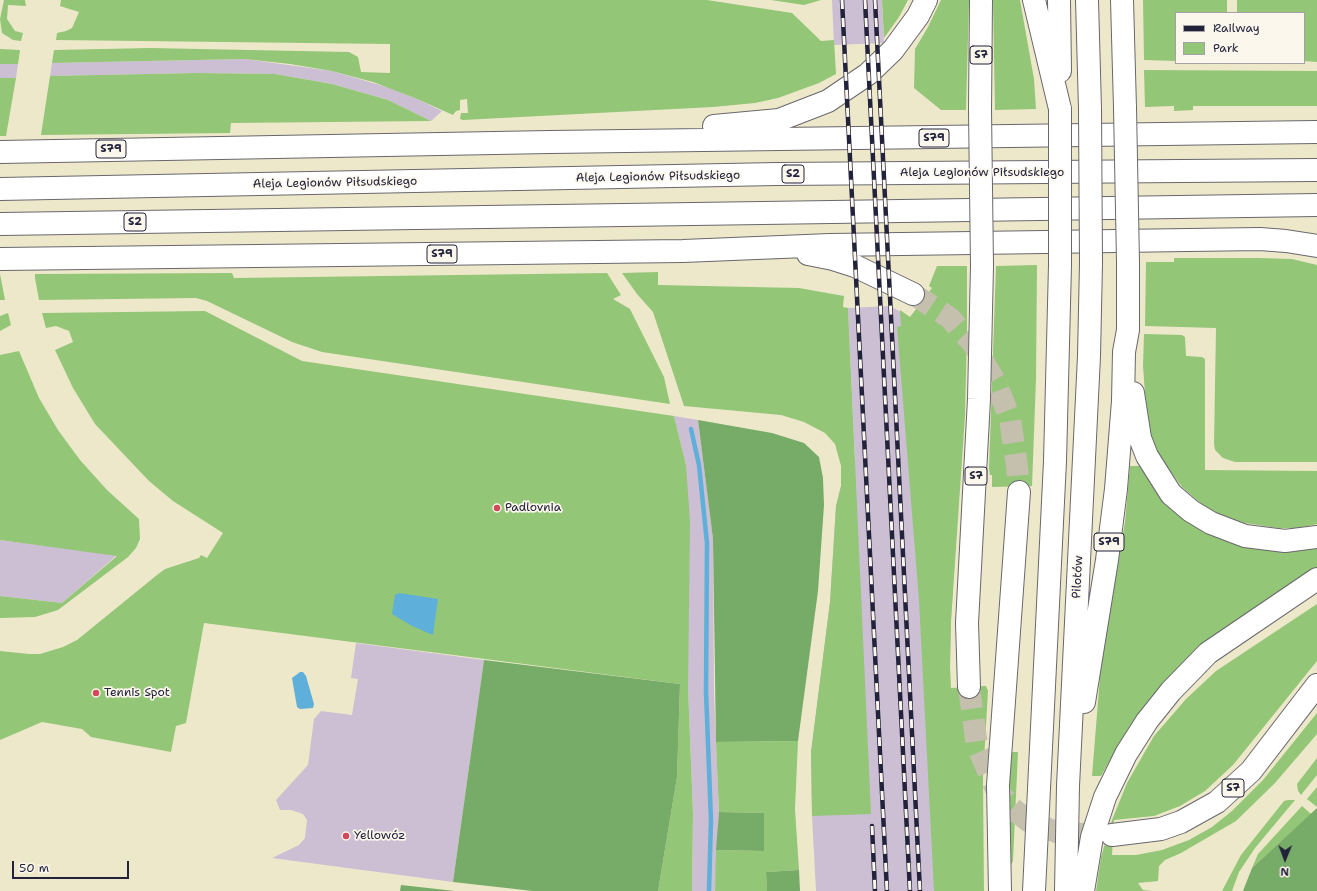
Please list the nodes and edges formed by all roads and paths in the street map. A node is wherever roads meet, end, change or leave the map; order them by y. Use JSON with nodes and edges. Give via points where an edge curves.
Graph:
{"nodes":[{"id":1,"x":926,"y":0,"type":"edge"},
{"id":2,"x":982,"y":0,"type":"edge"},
{"id":3,"x":1034,"y":0,"type":"edge"},
{"id":4,"x":1059,"y":0,"type":"edge"},
{"id":5,"x":1087,"y":0,"type":"edge"},
{"id":6,"x":1122,"y":0,"type":"edge"},
{"id":7,"x":1060,"y":109,"type":"junction"},
{"id":8,"x":1317,"y":132,"type":"edge"},
{"id":9,"x":550,"y":142,"type":"junction"},
{"id":10,"x":0,"y":152,"type":"edge"},
{"id":11,"x":1317,"y":170,"type":"edge"},
{"id":12,"x":0,"y":189,"type":"edge"},
{"id":13,"x":1317,"y":205,"type":"edge"},
{"id":14,"x":0,"y":224,"type":"edge"},
{"id":15,"x":1317,"y":246,"type":"edge"},
{"id":16,"x":757,"y":247,"type":"junction"},
{"id":17,"x":0,"y":259,"type":"edge"},
{"id":18,"x":913,"y":294,"type":"tunnel mouth"},
{"id":19,"x":1128,"y":330,"type":"junction"},
{"id":20,"x":1019,"y":492,"type":"tunnel mouth"},
{"id":21,"x":1317,"y":537,"type":"edge"},
{"id":22,"x":1317,"y":579,"type":"edge"},
{"id":23,"x":1317,"y":685,"type":"edge"},
{"id":24,"x":969,"y":687,"type":"tunnel mouth"},
{"id":25,"x":1070,"y":751,"type":"junction"},
{"id":26,"x":1112,"y":835,"type":"tunnel mouth"},
{"id":27,"x":1000,"y":891,"type":"edge"},
{"id":28,"x":1034,"y":891,"type":"edge"},
{"id":29,"x":1066,"y":891,"type":"edge"},
{"id":30,"x":1083,"y":891,"type":"edge"}],
"edges":[{"from":1,"to":9,"type":"highway","via":[[905,35],[868,74],[828,101],[802,112],[778,120],[752,124],[678,128]]},
{"from":2,"to":24,"type":"highway","number":"S7","bridge":true,"via":[[982,266],[979,407],[968,623]]},
{"from":3,"to":7,"type":"highway"},
{"from":4,"to":7,"type":"highway"},
{"from":5,"to":25,"type":"highway","name":"Pilotów","bridge":true,"via":[[1091,263],[1089,364]]},
{"from":6,"to":19,"type":"highway","number":"S79","bridge":true},
{"from":7,"to":28,"type":"highway","bridge":true,"via":[[1060,264],[1055,461]]},
{"from":8,"to":9,"type":"highway","number":"S79"},
{"from":9,"to":10,"type":"highway","number":"S79"},
{"from":11,"to":12,"type":"highway","name":"Aleja Legionów Piłsudskiego","number":"S2","via":[[777,174]]},
{"from":13,"to":14,"type":"highway","number":"S2"},
{"from":15,"to":16,"type":"highway","via":[[1260,239]]},
{"from":16,"to":17,"type":"highway","number":"S79","via":[[683,251]]},
{"from":16,"to":18,"type":"highway","number":"S79","via":[[833,259],[873,274]]},
{"from":19,"to":21,"type":"highway","via":[[1133,352],[1133,396],[1140,438],[1147,456],[1172,494],[1191,511],[1211,523],[1245,536],[1285,541]]},
{"from":19,"to":25,"type":"highway","number":"S79","via":[[1124,352],[1120,446],[1112,527],[1084,701]]},
{"from":20,"to":27,"type":"highway","via":[[998,785]]},
{"from":22,"to":30,"type":"highway","via":[[1208,653],[1171,691],[1147,721],[1126,754],[1105,797],[1092,837]]},
{"from":23,"to":26,"type":"highway","number":"S7","via":[[1251,771],[1217,802],[1181,822],[1162,829]]},
{"from":25,"to":29,"type":"highway","name":"Pilotów","number":"S79"}]}
